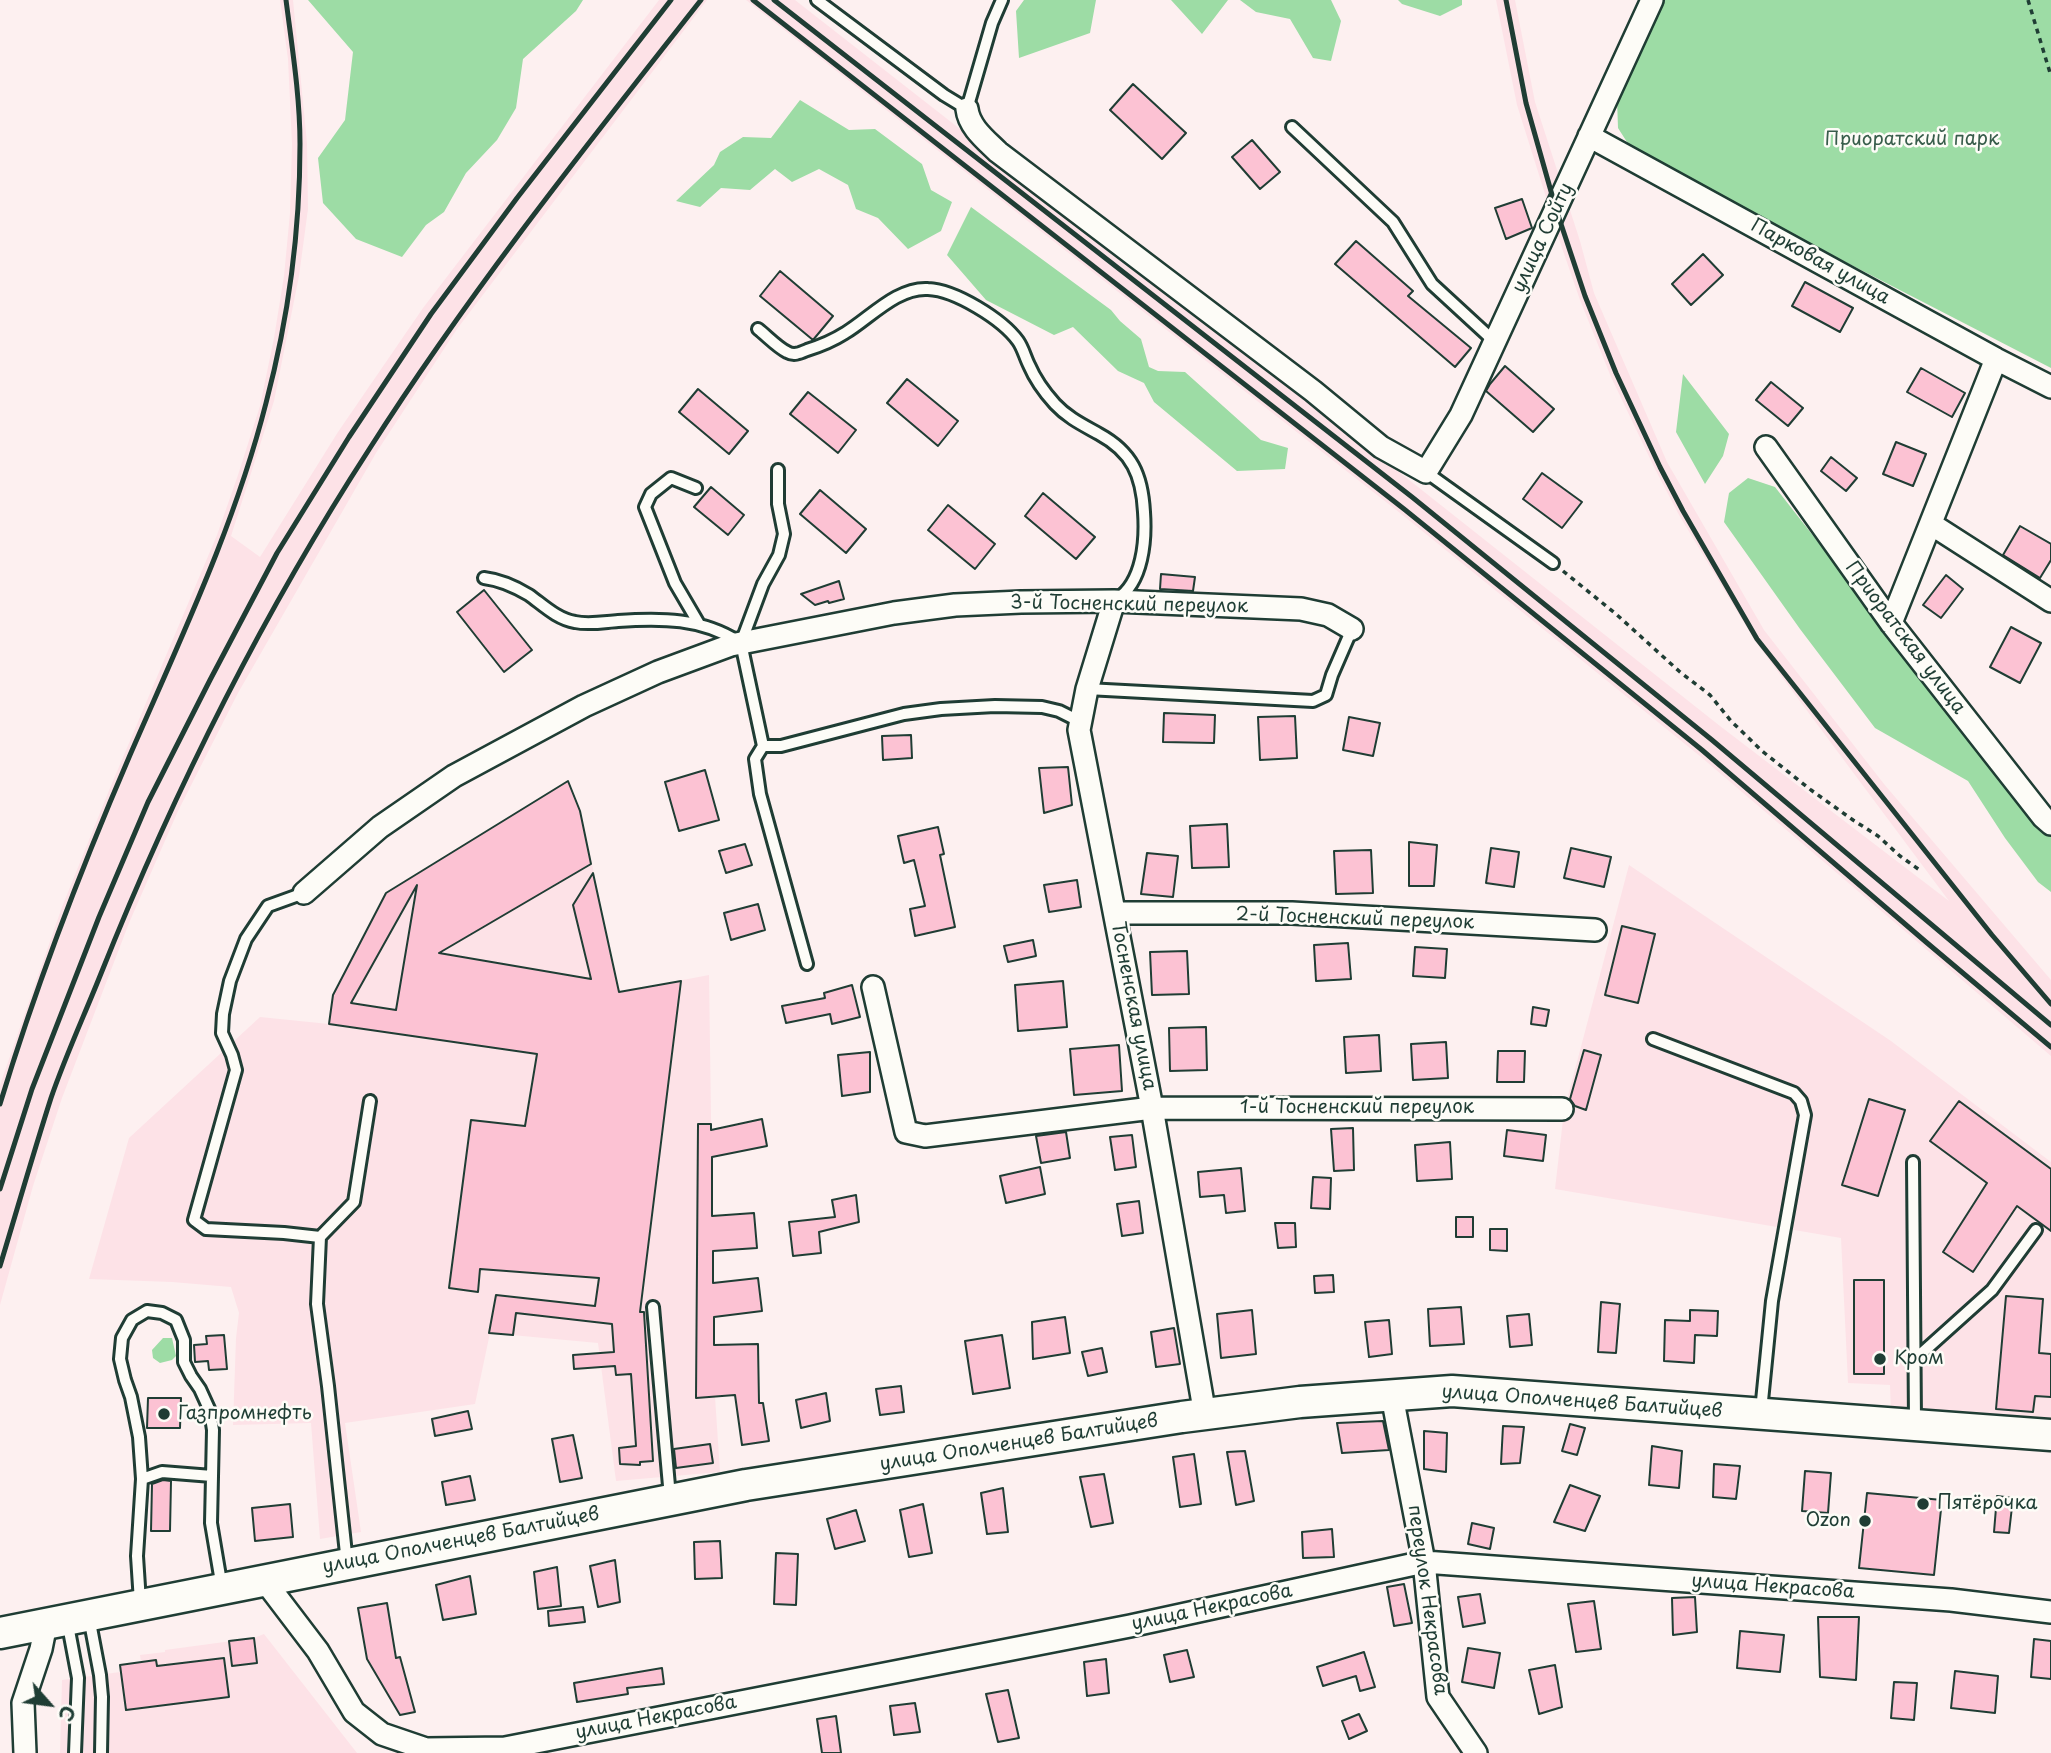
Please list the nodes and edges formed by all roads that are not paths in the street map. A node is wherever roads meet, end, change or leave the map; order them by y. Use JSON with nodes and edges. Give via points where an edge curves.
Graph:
{"nodes":[{"id":1,"x":817,"y":0,"type":"edge"},
{"id":2,"x":1002,"y":0,"type":"edge"},
{"id":3,"x":1652,"y":0,"type":"edge"},
{"id":4,"x":967,"y":109,"type":"junction"},
{"id":5,"x":1292,"y":127,"type":"dead end"},
{"id":6,"x":1589,"y":136,"type":"junction"},
{"id":7,"x":758,"y":329,"type":"dead end"},
{"id":8,"x":1495,"y":342,"type":"junction"},
{"id":9,"x":1996,"y":359,"type":"junction"},
{"id":10,"x":2051,"y":387,"type":"edge"},
{"id":11,"x":1766,"y":447,"type":"dead end"},
{"id":12,"x":778,"y":470,"type":"dead end"},
{"id":13,"x":1426,"y":472,"type":"junction"},
{"id":14,"x":696,"y":488,"type":"dead end"},
{"id":15,"x":1931,"y":524,"type":"junction"},
{"id":16,"x":1553,"y":564,"type":"road end"},
{"id":17,"x":484,"y":578,"type":"dead end"},
{"id":18,"x":1114,"y":601,"type":"junction"},
{"id":19,"x":2051,"y":601,"type":"edge"},
{"id":20,"x":1891,"y":623,"type":"junction"},
{"id":21,"x":699,"y":624,"type":"junction"},
{"id":22,"x":1352,"y":629,"type":"joint"},
{"id":23,"x":741,"y":643,"type":"junction"},
{"id":24,"x":1087,"y":690,"type":"junction"},
{"id":25,"x":1081,"y":722,"type":"junction"},
{"id":26,"x":763,"y":746,"type":"junction"},
{"id":27,"x":2051,"y":824,"type":"edge"},
{"id":28,"x":304,"y":893,"type":"joint"},
{"id":29,"x":1115,"y":914,"type":"junction"},
{"id":30,"x":1595,"y":930,"type":"dead end"},
{"id":31,"x":807,"y":964,"type":"dead end"},
{"id":32,"x":873,"y":987,"type":"dead end"},
{"id":33,"x":1653,"y":1039,"type":"dead end"},
{"id":34,"x":370,"y":1101,"type":"dead end"},
{"id":35,"x":1153,"y":1108,"type":"junction"},
{"id":36,"x":1562,"y":1109,"type":"dead end"},
{"id":37,"x":1913,"y":1162,"type":"dead end"},
{"id":38,"x":2036,"y":1230,"type":"dead end"},
{"id":39,"x":320,"y":1237,"type":"junction"},
{"id":40,"x":653,"y":1307,"type":"dead end"},
{"id":41,"x":1913,"y":1361,"type":"junction"},
{"id":42,"x":1392,"y":1396,"type":"junction"},
{"id":43,"x":1761,"y":1414,"type":"junction"},
{"id":44,"x":1205,"y":1415,"type":"junction"},
{"id":45,"x":1915,"y":1425,"type":"junction"},
{"id":46,"x":2051,"y":1435,"type":"edge"},
{"id":47,"x":212,"y":1476,"type":"junction"},
{"id":48,"x":142,"y":1479,"type":"junction"},
{"id":49,"x":671,"y":1500,"type":"junction"},
{"id":50,"x":1424,"y":1562,"type":"junction"},
{"id":51,"x":347,"y":1563,"type":"junction"},
{"id":52,"x":264,"y":1580,"type":"junction"},
{"id":53,"x":222,"y":1588,"type":"junction"},
{"id":54,"x":141,"y":1605,"type":"junction"},
{"id":55,"x":2051,"y":1612,"type":"edge"},
{"id":56,"x":67,"y":1619,"type":"junction"},
{"id":57,"x":0,"y":1633,"type":"edge"},
{"id":58,"x":24,"y":1753,"type":"edge"},
{"id":59,"x":75,"y":1753,"type":"edge"},
{"id":60,"x":101,"y":1753,"type":"edge"},
{"id":61,"x":1476,"y":1753,"type":"edge"}],
"edges":[{"from":1,"to":4,"type":"lane"},
{"from":2,"to":4,"type":"lane"},
{"from":3,"to":6,"type":"street","name":"улица Сойту"},
{"from":4,"to":13,"type":"street","via":[[979,133],[998,152],[1303,382],[1381,447]]},
{"from":5,"to":8,"type":"lane","via":[[1393,222],[1432,284]]},
{"from":6,"to":8,"type":"street","name":"улица Сойту"},
{"from":6,"to":9,"type":"street","name":"Парковая улица"},
{"from":7,"to":18,"type":"lane","via":[[795,355],[845,334],[897,297],[928,288],[966,301],[1005,326],[1057,406],[1113,443],[1135,467],[1144,516],[1141,561],[1125,594]]},
{"from":8,"to":13,"type":"street","name":"улица Сойту","via":[[1461,415]]},
{"from":9,"to":10,"type":"street","name":"Парковая улица"},
{"from":9,"to":15,"type":"street"},
{"from":11,"to":20,"type":"street","name":"Приоратская улица"},
{"from":12,"to":23,"type":"lane","via":[[784,534]]},
{"from":13,"to":16,"type":"lane"},
{"from":14,"to":21,"type":"lane","via":[[671,478],[651,494],[645,507],[675,583]]},
{"from":15,"to":19,"type":"street"},
{"from":15,"to":20,"type":"street"},
{"from":17,"to":21,"type":"lane","via":[[511,585],[573,622],[652,618]]},
{"from":18,"to":22,"type":"street","name":"3-й Тосненский переулок","via":[[1301,609],[1328,615]]},
{"from":18,"to":23,"type":"street","name":"3-й Тосненский переулок","via":[[955,605]]},
{"from":18,"to":24,"type":"street","name":"Тосненская улица"},
{"from":20,"to":27,"type":"street","name":"Приоратская улица"},
{"from":21,"to":23,"type":"lane"},
{"from":22,"to":24,"type":"lane","via":[[1326,695],[1313,701]]},
{"from":23,"to":26,"type":"lane"},
{"from":23,"to":28,"type":"street","name":"3-й Тосненский переулок","via":[[658,672],[584,706],[453,776],[380,827]]},
{"from":24,"to":25,"type":"street","name":"Тосненская улица"},
{"from":25,"to":26,"type":"lane","via":[[1042,707],[941,709]]},
{"from":25,"to":29,"type":"street","name":"Тосненская улица"},
{"from":26,"to":31,"type":"lane","via":[[755,759],[760,794]]},
{"from":28,"to":39,"type":"lane","via":[[268,906],[246,939],[230,981],[222,1033],[236,1070],[194,1220],[206,1229]]},
{"from":29,"to":30,"type":"street","name":"2-й Тосненский переулок","via":[[1292,913]]},
{"from":29,"to":35,"type":"street","name":"Тосненская улица"},
{"from":32,"to":35,"type":"street","name":"1-й Тосненский переулок","via":[[906,1132],[925,1136]]},
{"from":33,"to":43,"type":"lane","via":[[1794,1093],[1801,1101],[1805,1115],[1772,1301]]},
{"from":34,"to":39,"type":"lane","via":[[354,1202]]},
{"from":35,"to":36,"type":"street","name":"1-й Тосненский переулок"},
{"from":35,"to":44,"type":"street","name":"Тосненская улица"},
{"from":37,"to":41,"type":"lane"},
{"from":38,"to":41,"type":"lane","via":[[1992,1290]]},
{"from":39,"to":51,"type":"lane","via":[[317,1304]]},
{"from":40,"to":49,"type":"lane"},
{"from":41,"to":45,"type":"lane"},
{"from":42,"to":43,"type":"main road","name":"улица Ополченцев Балтийцев","via":[[1452,1391]]},
{"from":42,"to":44,"type":"main road","name":"улица Ополченцев Балтийцев"},
{"from":42,"to":50,"type":"street","name":"переулок Некрасова"},
{"from":43,"to":45,"type":"main road","name":"улица Ополченцев Балтийцев"},
{"from":44,"to":49,"type":"main road","name":"улица Ополченцев Балтийцев"},
{"from":45,"to":46,"type":"main road","name":"улица Ополченцев Балтийцев"},
{"from":47,"to":48,"type":"lane","via":[[162,1472]]},
{"from":47,"to":48,"type":"lane","via":[[210,1411],[184,1362],[184,1340],[176,1320],[147,1311],[132,1320],[122,1338],[120,1359],[139,1437]]},
{"from":47,"to":53,"type":"lane","via":[[211,1523]]},
{"from":48,"to":54,"type":"lane","via":[[137,1556]]},
{"from":49,"to":51,"type":"main road","name":"улица Ополченцев Балтийцев"},
{"from":50,"to":52,"type":"street","name":"улица Некрасова","via":[[1116,1629],[505,1748],[426,1749],[382,1734],[354,1712],[318,1651]]},
{"from":50,"to":55,"type":"street","name":"улица Некрасова","via":[[1951,1600]]},
{"from":50,"to":61,"type":"street","name":"переулок Некрасова","via":[[1438,1697]]},
{"from":51,"to":52,"type":"main road","name":"улица Ополченцев Балтийцев"},
{"from":52,"to":53,"type":"main road","name":"улица Ополченцев Балтийцев"},
{"from":53,"to":54,"type":"main road","name":"улица Ополченцев Балтийцев"},
{"from":54,"to":56,"type":"main road","name":"улица Ополченцев Балтийцев"},
{"from":56,"to":57,"type":"main road","name":"улица Ополченцев Балтийцев"},
{"from":56,"to":58,"type":"street","via":[[41,1649],[23,1703]]},
{"from":56,"to":59,"type":"lane","via":[[78,1678]]},
{"from":56,"to":60,"type":"lane","via":[[100,1675]]}]}
